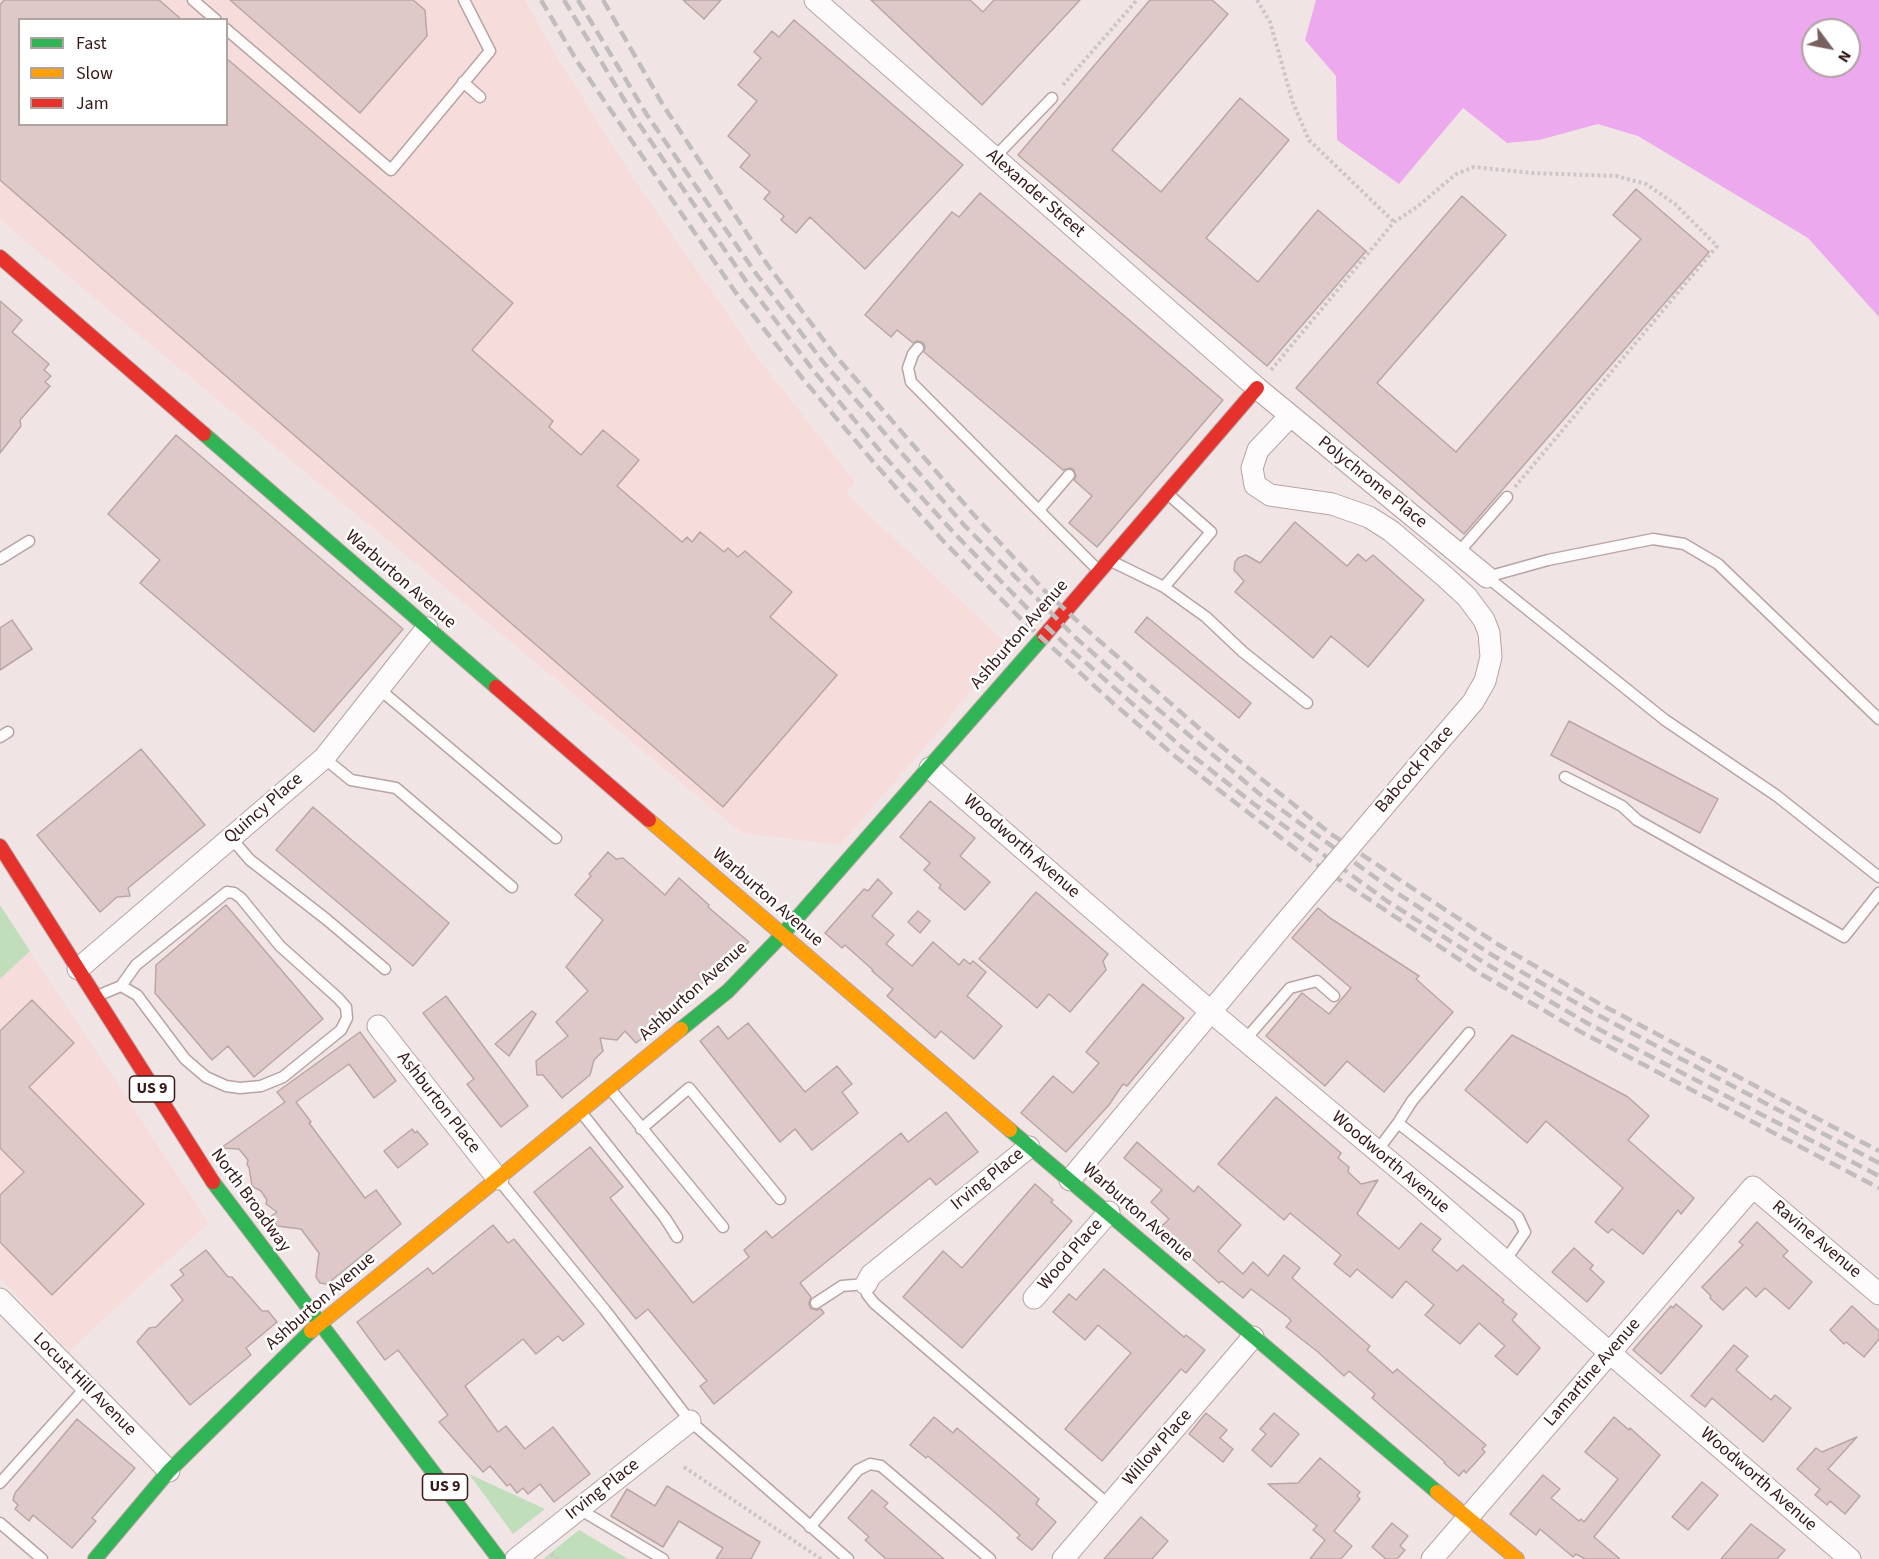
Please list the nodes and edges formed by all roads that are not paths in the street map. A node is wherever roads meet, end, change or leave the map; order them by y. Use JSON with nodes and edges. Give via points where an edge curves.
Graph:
{"nodes":[{"id":1,"x":193,"y":0,"type":"edge"},
{"id":2,"x":464,"y":0,"type":"edge"},
{"id":3,"x":815,"y":0,"type":"edge"},
{"id":4,"x":214,"y":18,"type":"edge"},
{"id":5,"x":228,"y":31,"type":"edge"},
{"id":6,"x":463,"y":82,"type":"junction"},
{"id":7,"x":480,"y":97,"type":"dead end"},
{"id":8,"x":1052,"y":98,"type":"dead end"},
{"id":9,"x":994,"y":158,"type":"junction"},
{"id":10,"x":0,"y":257,"type":"edge"},
{"id":11,"x":918,"y":348,"type":"dead end"},
{"id":12,"x":1263,"y":380,"type":"junction"},
{"id":13,"x":1290,"y":416,"type":"junction"},
{"id":14,"x":1068,"y":475,"type":"dead end"},
{"id":15,"x":1167,"y":493,"type":"junction"},
{"id":16,"x":1507,"y":497,"type":"road end"},
{"id":17,"x":1039,"y":510,"type":"junction"},
{"id":18,"x":1406,"y":511,"type":"junction"},
{"id":19,"x":1390,"y":531,"type":"junction"},
{"id":20,"x":29,"y":541,"type":"dead end"},
{"id":21,"x":1458,"y":553,"type":"junction"},
{"id":22,"x":0,"y":559,"type":"edge"},
{"id":23,"x":1109,"y":560,"type":"junction"},
{"id":24,"x":1100,"y":571,"type":"junction"},
{"id":25,"x":1487,"y":577,"type":"junction"},
{"id":26,"x":1164,"y":586,"type":"junction"},
{"id":27,"x":427,"y":628,"type":"junction"},
{"id":28,"x":378,"y":688,"type":"junction"},
{"id":29,"x":1308,"y":703,"type":"dead end"},
{"id":30,"x":1879,"y":719,"type":"edge"},
{"id":31,"x":324,"y":758,"type":"junction"},
{"id":32,"x":930,"y":768,"type":"junction"},
{"id":33,"x":1565,"y":777,"type":"dead end"},
{"id":34,"x":231,"y":838,"type":"junction"},
{"id":35,"x":556,"y":838,"type":"dead end"},
{"id":36,"x":0,"y":846,"type":"edge"},
{"id":37,"x":1879,"y":877,"type":"edge"},
{"id":38,"x":512,"y":887,"type":"dead end"},
{"id":39,"x":1879,"y":893,"type":"edge"},
{"id":40,"x":782,"y":935,"type":"junction"},
{"id":41,"x":78,"y":969,"type":"junction"},
{"id":42,"x":386,"y":969,"type":"dead end"},
{"id":43,"x":121,"y":986,"type":"junction"},
{"id":44,"x":1334,"y":996,"type":"dead end"},
{"id":45,"x":94,"y":997,"type":"junction"},
{"id":46,"x":1210,"y":1011,"type":"junction"},
{"id":47,"x":378,"y":1026,"type":"dead end"},
{"id":48,"x":1469,"y":1033,"type":"dead end"},
{"id":49,"x":1245,"y":1040,"type":"junction"},
{"id":50,"x":610,"y":1088,"type":"junction"},
{"id":51,"x":581,"y":1112,"type":"junction"},
{"id":52,"x":1398,"y":1123,"type":"junction"},
{"id":53,"x":641,"y":1129,"type":"junction"},
{"id":54,"x":1029,"y":1147,"type":"junction"},
{"id":55,"x":1377,"y":1151,"type":"junction"},
{"id":56,"x":498,"y":1179,"type":"junction"},
{"id":57,"x":1070,"y":1180,"type":"junction"},
{"id":58,"x":1753,"y":1187,"type":"joint"},
{"id":59,"x":780,"y":1199,"type":"dead end"},
{"id":60,"x":1108,"y":1212,"type":"junction"},
{"id":61,"x":723,"y":1227,"type":"dead end"},
{"id":62,"x":677,"y":1237,"type":"dead end"},
{"id":63,"x":1505,"y":1261,"type":"junction"},
{"id":64,"x":866,"y":1284,"type":"junction"},
{"id":65,"x":1879,"y":1294,"type":"edge"},
{"id":66,"x":1034,"y":1298,"type":"dead end"},
{"id":67,"x":0,"y":1299,"type":"edge"},
{"id":68,"x":816,"y":1303,"type":"dead end"},
{"id":69,"x":320,"y":1322,"type":"junction"},
{"id":70,"x":1253,"y":1337,"type":"junction"},
{"id":71,"x":1610,"y":1353,"type":"junction"},
{"id":72,"x":86,"y":1387,"type":"junction"},
{"id":73,"x":690,"y":1421,"type":"junction"},
{"id":74,"x":169,"y":1471,"type":"junction"},
{"id":75,"x":0,"y":1483,"type":"edge"},
{"id":76,"x":1109,"y":1505,"type":"junction"},
{"id":77,"x":579,"y":1509,"type":"junction"},
{"id":78,"x":1468,"y":1517,"type":"junction"},
{"id":79,"x":0,"y":1523,"type":"edge"},
{"id":80,"x":810,"y":1527,"type":"junction"},
{"id":81,"x":42,"y":1559,"type":"edge"},
{"id":82,"x":95,"y":1559,"type":"edge"},
{"id":83,"x":499,"y":1559,"type":"edge"},
{"id":84,"x":516,"y":1559,"type":"edge"},
{"id":85,"x":663,"y":1559,"type":"edge"},
{"id":86,"x":848,"y":1559,"type":"edge"},
{"id":87,"x":990,"y":1559,"type":"edge"},
{"id":88,"x":1063,"y":1559,"type":"edge"},
{"id":89,"x":1432,"y":1559,"type":"edge"},
{"id":90,"x":1517,"y":1559,"type":"edge"},
{"id":91,"x":1850,"y":1559,"type":"edge"}],
"edges":[{"from":1,"to":4,"type":"lane"},
{"from":2,"to":6,"type":"lane","via":[[490,51]]},
{"from":3,"to":9,"type":"street","name":"Alexander Street"},
{"from":5,"to":6,"type":"lane","via":[[391,170]]},
{"from":6,"to":7,"type":"lane"},
{"from":8,"to":9,"type":"lane"},
{"from":9,"to":12,"type":"street","name":"Alexander Street"},
{"from":10,"to":27,"type":"street","name":"Warburton Avenue"},
{"from":11,"to":17,"type":"lane","via":[[908,368],[911,382]]},
{"from":12,"to":13,"type":"street","name":"Polychrome Place"},
{"from":12,"to":15,"type":"street","name":"Ashburton Avenue"},
{"from":13,"to":18,"type":"street","name":"Polychrome Place"},
{"from":13,"to":19,"type":"street","name":"Babcock Place","via":[[1258,450],[1252,468],[1255,485],[1270,495],[1332,504],[1369,517]]},
{"from":14,"to":17,"type":"lane"},
{"from":15,"to":23,"type":"street","name":"Ashburton Avenue"},
{"from":15,"to":26,"type":"lane","via":[[1211,532]]},
{"from":16,"to":21,"type":"lane"},
{"from":17,"to":24,"type":"lane"},
{"from":18,"to":19,"type":"street"},
{"from":18,"to":21,"type":"street","name":"Polychrome Place"},
{"from":19,"to":46,"type":"street","name":"Babcock Place","bridge":true,"via":[[1467,597],[1484,620],[1491,657],[1485,681],[1473,702]]},
{"from":20,"to":22,"type":"lane"},
{"from":21,"to":25,"type":"street","name":"Polychrome Place"},
{"from":23,"to":24,"type":"street","name":"Ashburton Avenue"},
{"from":23,"to":26,"type":"lane"},
{"from":24,"to":32,"type":"street","name":"Ashburton Avenue"},
{"from":25,"to":30,"type":"lane","via":[[1653,539],[1684,544],[1718,564]]},
{"from":25,"to":37,"type":"lane","via":[[1665,720],[1777,796]]},
{"from":26,"to":29,"type":"lane"},
{"from":27,"to":28,"type":"street","name":"Quincy Place"},
{"from":27,"to":40,"type":"street","name":"Warburton Avenue"},
{"from":28,"to":31,"type":"street","name":"Quincy Place"},
{"from":28,"to":35,"type":"lane"},
{"from":31,"to":34,"type":"street","name":"Quincy Place"},
{"from":31,"to":38,"type":"lane","via":[[351,780],[396,788]]},
{"from":32,"to":40,"type":"street","name":"Ashburton Avenue"},
{"from":32,"to":46,"type":"street","name":"Woodworth Avenue"},
{"from":33,"to":39,"type":"lane","via":[[1622,806],[1637,820],[1844,937]]},
{"from":34,"to":41,"type":"street","name":"Quincy Place"},
{"from":34,"to":42,"type":"lane","via":[[250,860]]},
{"from":36,"to":41,"type":"street","name":"North Broadway","number":"US 9"},
{"from":40,"to":50,"type":"street","name":"Ashburton Avenue","via":[[728,991]]},
{"from":40,"to":54,"type":"street","name":"Warburton Avenue"},
{"from":41,"to":45,"type":"street","name":"North Broadway","number":"US 9"},
{"from":43,"to":43,"type":"lane","via":[[136,995],[185,1059],[206,1077],[240,1088],[261,1086],[283,1077],[341,1030],[347,1018],[346,1007],[338,998],[280,946],[241,898],[227,892],[136,965]]},
{"from":43,"to":45,"type":"lane"},
{"from":44,"to":49,"type":"lane","via":[[1317,981],[1290,988]]},
{"from":45,"to":69,"type":"street","name":"North Broadway","number":"US 9","via":[[204,1171]]},
{"from":46,"to":49,"type":"street","name":"Woodworth Avenue"},
{"from":46,"to":57,"type":"street","name":"Babcock Place"},
{"from":47,"to":56,"type":"street","name":"Ashburton Place"},
{"from":48,"to":52,"type":"lane"},
{"from":49,"to":55,"type":"street","name":"Woodworth Avenue"},
{"from":50,"to":51,"type":"street","name":"Ashburton Avenue"},
{"from":50,"to":53,"type":"lane"},
{"from":51,"to":56,"type":"street","name":"Ashburton Avenue"},
{"from":51,"to":62,"type":"lane"},
{"from":52,"to":55,"type":"lane"},
{"from":52,"to":63,"type":"lane","via":[[1518,1217],[1525,1232]]},
{"from":53,"to":59,"type":"lane","via":[[689,1088]]},
{"from":53,"to":61,"type":"lane"},
{"from":54,"to":57,"type":"street","name":"Warburton Avenue"},
{"from":54,"to":64,"type":"street","name":"Irving Place","via":[[871,1275]]},
{"from":55,"to":63,"type":"street","name":"Woodworth Avenue"},
{"from":56,"to":69,"type":"street","name":"Ashburton Avenue"},
{"from":56,"to":73,"type":"lane"},
{"from":57,"to":60,"type":"street","name":"Warburton Avenue"},
{"from":58,"to":65,"type":"street","name":"Ravine Avenue"},
{"from":58,"to":71,"type":"street","name":"Lamartine Avenue"},
{"from":60,"to":66,"type":"street","name":"Wood Place"},
{"from":60,"to":70,"type":"street","name":"Warburton Avenue"},
{"from":63,"to":71,"type":"street","name":"Woodworth Avenue"},
{"from":64,"to":68,"type":"lane","via":[[842,1286]]},
{"from":64,"to":76,"type":"lane","via":[[867,1294],[874,1302]]},
{"from":67,"to":72,"type":"street","name":"Locust Hill Avenue"},
{"from":69,"to":74,"type":"street","name":"Ashburton Avenue"},
{"from":69,"to":83,"type":"street","name":"North Broadway","number":"US 9"},
{"from":70,"to":76,"type":"street","name":"Willow Place"},
{"from":70,"to":78,"type":"street","name":"Warburton Avenue"},
{"from":71,"to":78,"type":"street","name":"Lamartine Avenue"},
{"from":71,"to":91,"type":"street","name":"Woodworth Avenue"},
{"from":72,"to":74,"type":"street","name":"Locust Hill Avenue"},
{"from":72,"to":75,"type":"lane"},
{"from":73,"to":77,"type":"street","name":"Irving Place"},
{"from":73,"to":80,"type":"lane"},
{"from":74,"to":82,"type":"street","name":"Ashburton Avenue"},
{"from":76,"to":88,"type":"street","name":"Willow Place"},
{"from":77,"to":84,"type":"street","name":"Irving Place"},
{"from":77,"to":85,"type":"lane"},
{"from":78,"to":89,"type":"street","name":"Lamartine Avenue"},
{"from":78,"to":90,"type":"street","name":"Warburton Avenue"},
{"from":79,"to":81,"type":"lane"},
{"from":80,"to":86,"type":"lane"},
{"from":80,"to":87,"type":"lane","via":[[858,1470],[870,1464],[881,1467]]}]}
